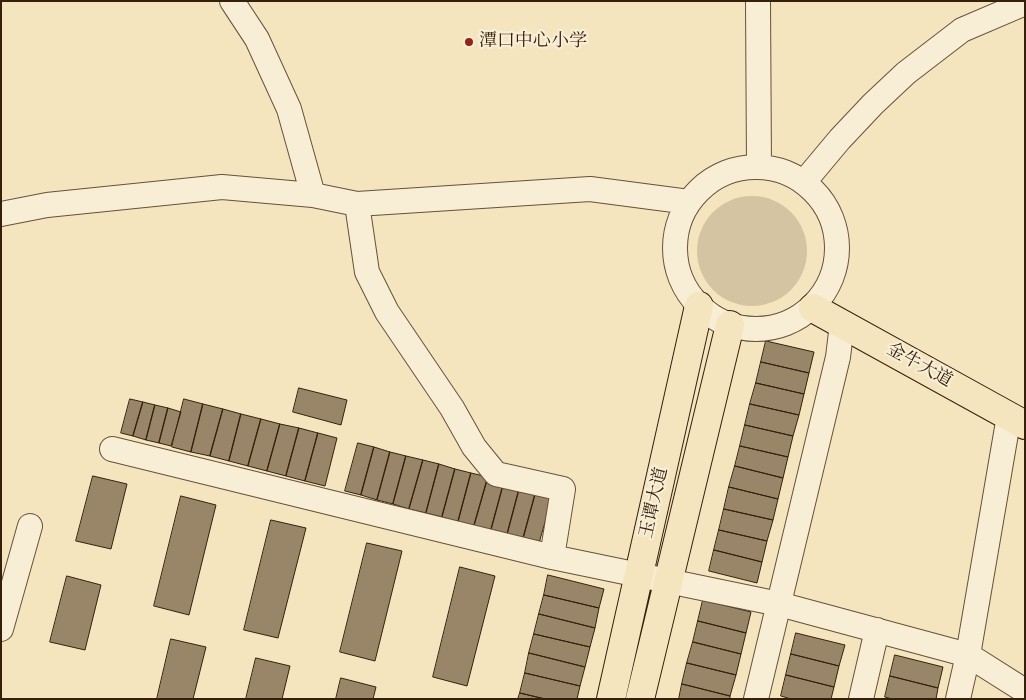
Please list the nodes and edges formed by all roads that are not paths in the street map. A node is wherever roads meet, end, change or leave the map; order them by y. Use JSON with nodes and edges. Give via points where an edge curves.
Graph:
{"nodes":[{"id":1,"x":232,"y":1,"type":"edge"},
{"id":2,"x":758,"y":1,"type":"edge"},
{"id":3,"x":1025,"y":3,"type":"edge"},
{"id":4,"x":759,"y":167,"type":"junction"},
{"id":5,"x":804,"y":182,"type":"junction"},
{"id":6,"x":313,"y":196,"type":"junction"},
{"id":7,"x":689,"y":202,"type":"junction"},
{"id":8,"x":358,"y":204,"type":"junction"},
{"id":9,"x":1,"y":214,"type":"edge"},
{"id":10,"x":818,"y":300,"type":"junction"},
{"id":11,"x":699,"y":306,"type":"junction"},
{"id":12,"x":842,"y":324,"type":"junction"},
{"id":13,"x":730,"y":325,"type":"junction"},
{"id":14,"x":1020,"y":415,"type":"edge"},
{"id":15,"x":112,"y":449,"type":"dead end"},
{"id":16,"x":30,"y":526,"type":"dead end"},
{"id":17,"x":552,"y":557,"type":"junction"},
{"id":18,"x":638,"y":576,"type":"junction"},
{"id":19,"x":669,"y":582,"type":"junction"},
{"id":20,"x":779,"y":604,"type":"junction"},
{"id":21,"x":1,"y":629,"type":"edge"},
{"id":22,"x":877,"y":630,"type":"junction"},
{"id":23,"x":968,"y":655,"type":"junction"},
{"id":24,"x":1025,"y":692,"type":"edge"},
{"id":25,"x":611,"y":699,"type":"edge"},
{"id":26,"x":640,"y":699,"type":"edge"},
{"id":27,"x":756,"y":699,"type":"edge"},
{"id":28,"x":860,"y":699,"type":"edge"},
{"id":29,"x":958,"y":699,"type":"edge"}],
"edges":[{"from":1,"to":6,"type":"street","via":[[256,39],[289,109]]},
{"from":2,"to":4,"type":"street"},
{"from":3,"to":5,"type":"street","via":[[962,30],[906,73],[840,139]]},
{"from":4,"to":5,"type":"street","via":[[783,171]]},
{"from":4,"to":7,"type":"street","via":[[727,172],[712,180]]},
{"from":5,"to":10,"type":"street","via":[[823,202],[835,228],[837,256],[834,270]]},
{"from":6,"to":8,"type":"street"},
{"from":6,"to":9,"type":"street","via":[[222,187],[47,205]]},
{"from":7,"to":8,"type":"street","via":[[590,189]]},
{"from":7,"to":11,"type":"street","via":[[676,232],[676,264],[681,280]]},
{"from":8,"to":17,"type":"street","via":[[367,272],[387,312],[474,446],[496,474],[563,489]]},
{"from":10,"to":12,"type":"main road","name":"金牛大道"},
{"from":10,"to":13,"type":"street","via":[[786,323],[748,329]]},
{"from":10,"to":14,"type":"main road","name":"金牛大道"},
{"from":11,"to":13,"type":"street"},
{"from":11,"to":18,"type":"main road","name":"玉谭大道"},
{"from":12,"to":14,"type":"main road","name":"金牛大道"},
{"from":12,"to":20,"type":"street","via":[[838,357]]},
{"from":13,"to":19,"type":"main road","name":"玉谭大道"},
{"from":14,"to":23,"type":"street"},
{"from":15,"to":17,"type":"street"},
{"from":16,"to":21,"type":"street"},
{"from":17,"to":18,"type":"street"},
{"from":18,"to":19,"type":"street"},
{"from":18,"to":25,"type":"main road","name":"玉谭大道"},
{"from":19,"to":20,"type":"street"},
{"from":19,"to":26,"type":"main road","name":"玉谭大道"},
{"from":20,"to":22,"type":"street"},
{"from":20,"to":27,"type":"street"},
{"from":22,"to":23,"type":"street"},
{"from":22,"to":28,"type":"street"},
{"from":23,"to":24,"type":"street"},
{"from":23,"to":29,"type":"street"}]}
